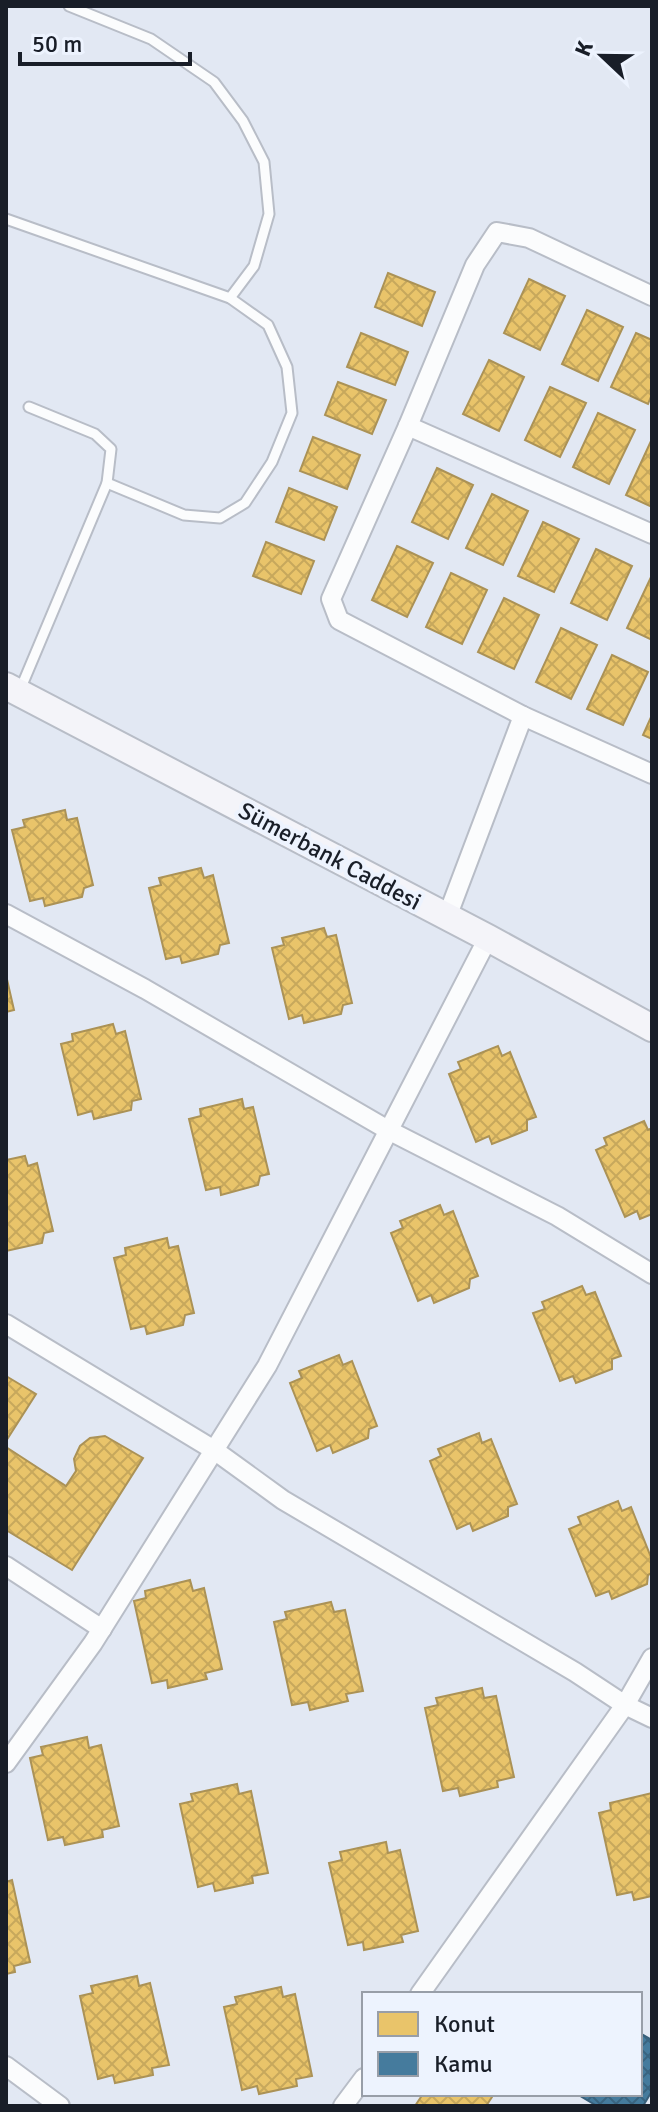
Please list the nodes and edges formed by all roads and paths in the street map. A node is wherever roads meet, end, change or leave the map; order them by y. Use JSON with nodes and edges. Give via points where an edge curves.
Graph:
{"nodes":[{"id":1,"x":69,"y":6,"type":"edge"},
{"id":2,"x":6,"y":219,"type":"edge"},
{"id":3,"x":652,"y":296,"type":"edge"},
{"id":4,"x":230,"y":298,"type":"junction"},
{"id":5,"x":29,"y":407,"type":"dead end"},
{"id":6,"x":408,"y":426,"type":"junction"},
{"id":7,"x":107,"y":483,"type":"junction"},
{"id":8,"x":652,"y":534,"type":"edge"},
{"id":9,"x":12,"y":690,"type":"edge"},
{"id":10,"x":523,"y":716,"type":"junction"},
{"id":11,"x":652,"y":774,"type":"edge"},
{"id":12,"x":6,"y":914,"type":"edge"},
{"id":13,"x":447,"y":917,"type":"junction"},
{"id":14,"x":488,"y":938,"type":"junction"},
{"id":15,"x":652,"y":1028,"type":"edge"},
{"id":16,"x":388,"y":1130,"type":"junction"},
{"id":17,"x":652,"y":1274,"type":"edge"},
{"id":18,"x":6,"y":1324,"type":"edge"},
{"id":19,"x":214,"y":1450,"type":"junction"},
{"id":20,"x":6,"y":1566,"type":"edge"},
{"id":21,"x":102,"y":1629,"type":"junction"},
{"id":22,"x":652,"y":1658,"type":"edge"},
{"id":23,"x":625,"y":1705,"type":"junction"},
{"id":24,"x":652,"y":1718,"type":"edge"},
{"id":25,"x":6,"y":1763,"type":"edge"},
{"id":26,"x":421,"y":1992,"type":"edge"},
{"id":27,"x":6,"y":2066,"type":"edge"},
{"id":28,"x":362,"y":2081,"type":"edge"},
{"id":29,"x":60,"y":2106,"type":"edge"},
{"id":30,"x":343,"y":2106,"type":"edge"}],
"edges":[{"from":1,"to":4,"type":"lane","via":[[151,39],[214,82],[243,121],[264,162],[269,214],[254,266]]},
{"from":2,"to":4,"type":"lane"},
{"from":3,"to":6,"type":"street","via":[[529,238],[497,232],[475,265]]},
{"from":4,"to":7,"type":"lane","via":[[268,325],[287,367],[292,413],[272,462],[245,503],[220,518],[184,515]]},
{"from":5,"to":7,"type":"lane","via":[[95,434],[111,449]]},
{"from":6,"to":8,"type":"street"},
{"from":6,"to":10,"type":"street","via":[[331,599],[339,620]]},
{"from":7,"to":9,"type":"lane"},
{"from":9,"to":13,"type":"street","name":"Sümerbank Caddesi"},
{"from":10,"to":11,"type":"street"},
{"from":10,"to":13,"type":"street"},
{"from":12,"to":16,"type":"street"},
{"from":13,"to":14,"type":"street","name":"Sümerbank Caddesi"},
{"from":14,"to":15,"type":"street","name":"Sümerbank Caddesi"},
{"from":14,"to":16,"type":"street"},
{"from":16,"to":17,"type":"street","via":[[557,1216]]},
{"from":16,"to":19,"type":"street","via":[[267,1366]]},
{"from":18,"to":19,"type":"street"},
{"from":19,"to":21,"type":"street"},
{"from":19,"to":23,"type":"street","via":[[283,1500]]},
{"from":20,"to":21,"type":"street"},
{"from":21,"to":25,"type":"street"},
{"from":22,"to":23,"type":"street"},
{"from":23,"to":24,"type":"street"},
{"from":23,"to":26,"type":"street"},
{"from":27,"to":29,"type":"street"},
{"from":28,"to":30,"type":"street"}]}
